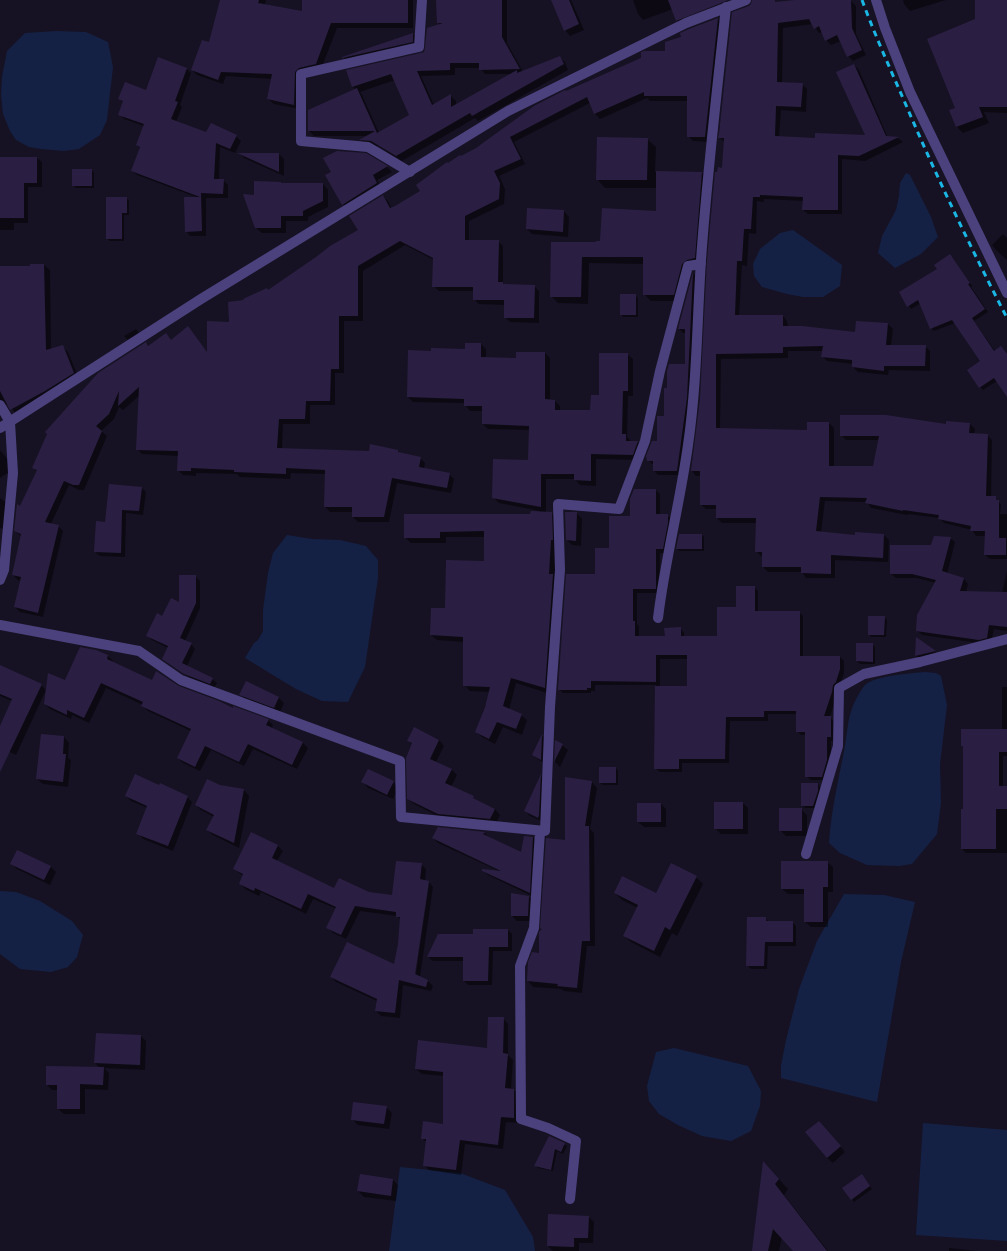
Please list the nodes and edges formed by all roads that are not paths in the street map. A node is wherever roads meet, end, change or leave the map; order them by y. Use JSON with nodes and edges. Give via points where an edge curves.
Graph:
{"nodes":[{"id":1,"x":422,"y":0,"type":"edge"},
{"id":2,"x":746,"y":0,"type":"edge"},
{"id":3,"x":876,"y":0,"type":"edge"},
{"id":4,"x":726,"y":8,"type":"junction"},
{"id":5,"x":410,"y":172,"type":"junction"},
{"id":6,"x":701,"y":264,"type":"junction"},
{"id":7,"x":1007,"y":293,"type":"edge"},
{"id":8,"x":0,"y":405,"type":"edge"},
{"id":9,"x":10,"y":422,"type":"junction"},
{"id":10,"x":0,"y":428,"type":"edge"},
{"id":11,"x":0,"y":580,"type":"edge"},
{"id":12,"x":658,"y":618,"type":"dead end"},
{"id":13,"x":0,"y":625,"type":"edge"},
{"id":14,"x":1007,"y":639,"type":"edge"},
{"id":15,"x":540,"y":831,"type":"junction"},
{"id":16,"x":806,"y":854,"type":"dead end"},
{"id":17,"x":570,"y":1199,"type":"dead end"}],
"edges":[{"from":1,"to":5,"type":"street","via":[[419,47],[301,74],[301,141],[368,146]]},
{"from":2,"to":4,"type":"street"},
{"from":3,"to":7,"type":"street","via":[[910,92]]},
{"from":4,"to":5,"type":"street","via":[[686,23],[508,111]]},
{"from":4,"to":6,"type":"street"},
{"from":5,"to":9,"type":"street","via":[[201,299]]},
{"from":6,"to":12,"type":"street","via":[[697,365],[688,444]]},
{"from":6,"to":15,"type":"street","via":[[688,266],[645,441],[619,509],[558,504],[560,570],[550,707],[545,832]]},
{"from":8,"to":9,"type":"street"},
{"from":9,"to":10,"type":"street"},
{"from":9,"to":11,"type":"street","via":[[13,473],[4,570]]},
{"from":13,"to":15,"type":"street","via":[[139,651],[181,680],[400,760],[401,817]]},
{"from":14,"to":16,"type":"street","via":[[864,674],[839,688],[838,746]]},
{"from":15,"to":17,"type":"street","via":[[534,928],[520,966],[522,1119],[576,1141]]}]}
